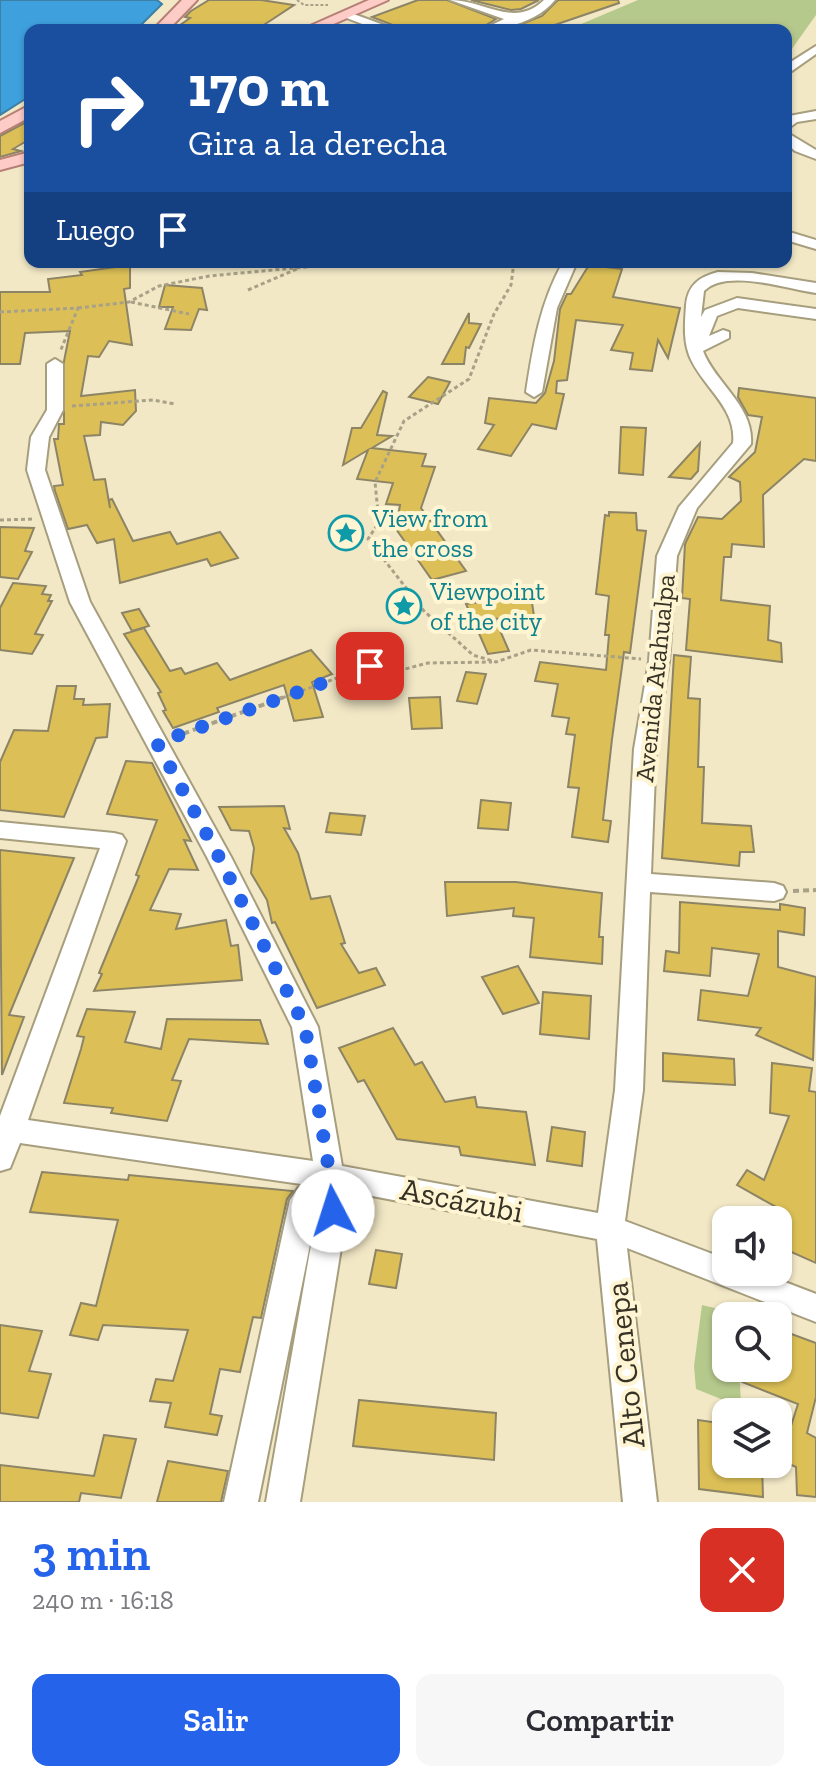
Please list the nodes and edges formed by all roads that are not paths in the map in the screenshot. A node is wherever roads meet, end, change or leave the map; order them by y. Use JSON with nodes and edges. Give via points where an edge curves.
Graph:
{"nodes":[{"id":1,"x":190,"y":0,"type":"edge"},
{"id":2,"x":381,"y":0,"type":"edge"},
{"id":3,"x":455,"y":0,"type":"edge"},
{"id":4,"x":492,"y":0,"type":"edge"},
{"id":5,"x":550,"y":0,"type":"edge"},
{"id":6,"x":476,"y":7,"type":"junction"},
{"id":7,"x":348,"y":15,"type":"junction"},
{"id":8,"x":518,"y":20,"type":"junction"},
{"id":9,"x":166,"y":24,"type":"edge"},
{"id":10,"x":324,"y":24,"type":"edge"},
{"id":11,"x":372,"y":24,"type":"edge"},
{"id":12,"x":506,"y":24,"type":"edge"},
{"id":13,"x":816,"y":49,"type":"edge"},
{"id":14,"x":792,"y":67,"type":"edge"},
{"id":15,"x":24,"y":114,"type":"edge"},
{"id":16,"x":816,"y":115,"type":"edge"},
{"id":17,"x":792,"y":120,"type":"edge"},
{"id":18,"x":0,"y":128,"type":"edge"},
{"id":19,"x":792,"y":141,"type":"edge"},
{"id":20,"x":816,"y":155,"type":"edge"},
{"id":21,"x":24,"y":159,"type":"edge"},
{"id":22,"x":0,"y":165,"type":"edge"},
{"id":23,"x":792,"y":237,"type":"edge"},
{"id":24,"x":816,"y":245,"type":"edge"},
{"id":25,"x":566,"y":268,"type":"edge"},
{"id":26,"x":816,"y":288,"type":"edge"},
{"id":27,"x":816,"y":314,"type":"edge"},
{"id":28,"x":723,"y":335,"type":"dead end"},
{"id":29,"x":696,"y":348,"type":"junction"},
{"id":30,"x":55,"y":364,"type":"road end"},
{"id":31,"x":534,"y":392,"type":"dead end"},
{"id":32,"x":0,"y":830,"type":"edge"},
{"id":33,"x":639,"y":882,"type":"junction"},
{"id":34,"x":774,"y":892,"type":"dead end"},
{"id":35,"x":5,"y":1129,"type":"edge"},
{"id":36,"x":0,"y":1159,"type":"edge"},
{"id":37,"x":330,"y":1176,"type":"junction"},
{"id":38,"x":610,"y":1228,"type":"junction"},
{"id":39,"x":816,"y":1308,"type":"edge"},
{"id":40,"x":241,"y":1502,"type":"edge"},
{"id":41,"x":283,"y":1502,"type":"edge"},
{"id":42,"x":640,"y":1502,"type":"edge"}],
"edges":[{"from":1,"to":9,"type":"main road"},
{"from":2,"to":7,"type":"main road"},
{"from":3,"to":6,"type":"street"},
{"from":4,"to":6,"type":"street"},
{"from":5,"to":8,"type":"street"},
{"from":6,"to":8,"type":"street"},
{"from":7,"to":10,"type":"main road"},
{"from":7,"to":11,"type":"street"},
{"from":8,"to":12,"type":"street"},
{"from":13,"to":14,"type":"street"},
{"from":15,"to":18,"type":"main road"},
{"from":16,"to":17,"type":"street"},
{"from":19,"to":20,"type":"street"},
{"from":21,"to":22,"type":"main road"},
{"from":23,"to":24,"type":"street"},
{"from":25,"to":31,"type":"street","via":[[545,317]]},
{"from":26,"to":29,"type":"street","name":"Avenida Atahualpa","via":[[738,276],[704,282],[697,290],[692,328]]},
{"from":27,"to":29,"type":"street","via":[[750,304],[722,307],[710,313]]},
{"from":28,"to":29,"type":"street"},
{"from":29,"to":33,"type":"street","name":"Avenida Atahualpa","via":[[745,435],[688,507],[667,556],[645,749]]},
{"from":30,"to":37,"type":"street","via":[[55,410],[40,437],[36,470],[80,602],[305,1027]]},
{"from":32,"to":35,"type":"street","via":[[114,841]]},
{"from":33,"to":34,"type":"street"},
{"from":33,"to":38,"type":"street","name":"Avenida Atahualpa","via":[[629,1090]]},
{"from":35,"to":36,"type":"street"},
{"from":35,"to":37,"type":"street","name":"Ascázubi"},
{"from":37,"to":38,"type":"street","name":"Ascázubi"},
{"from":37,"to":40,"type":"street","via":[[304,1200]]},
{"from":37,"to":41,"type":"street","via":[[333,1211]]},
{"from":38,"to":39,"type":"street","name":"Ascázubi"},
{"from":38,"to":42,"type":"street","name":"Alto Cenepa"}]}
